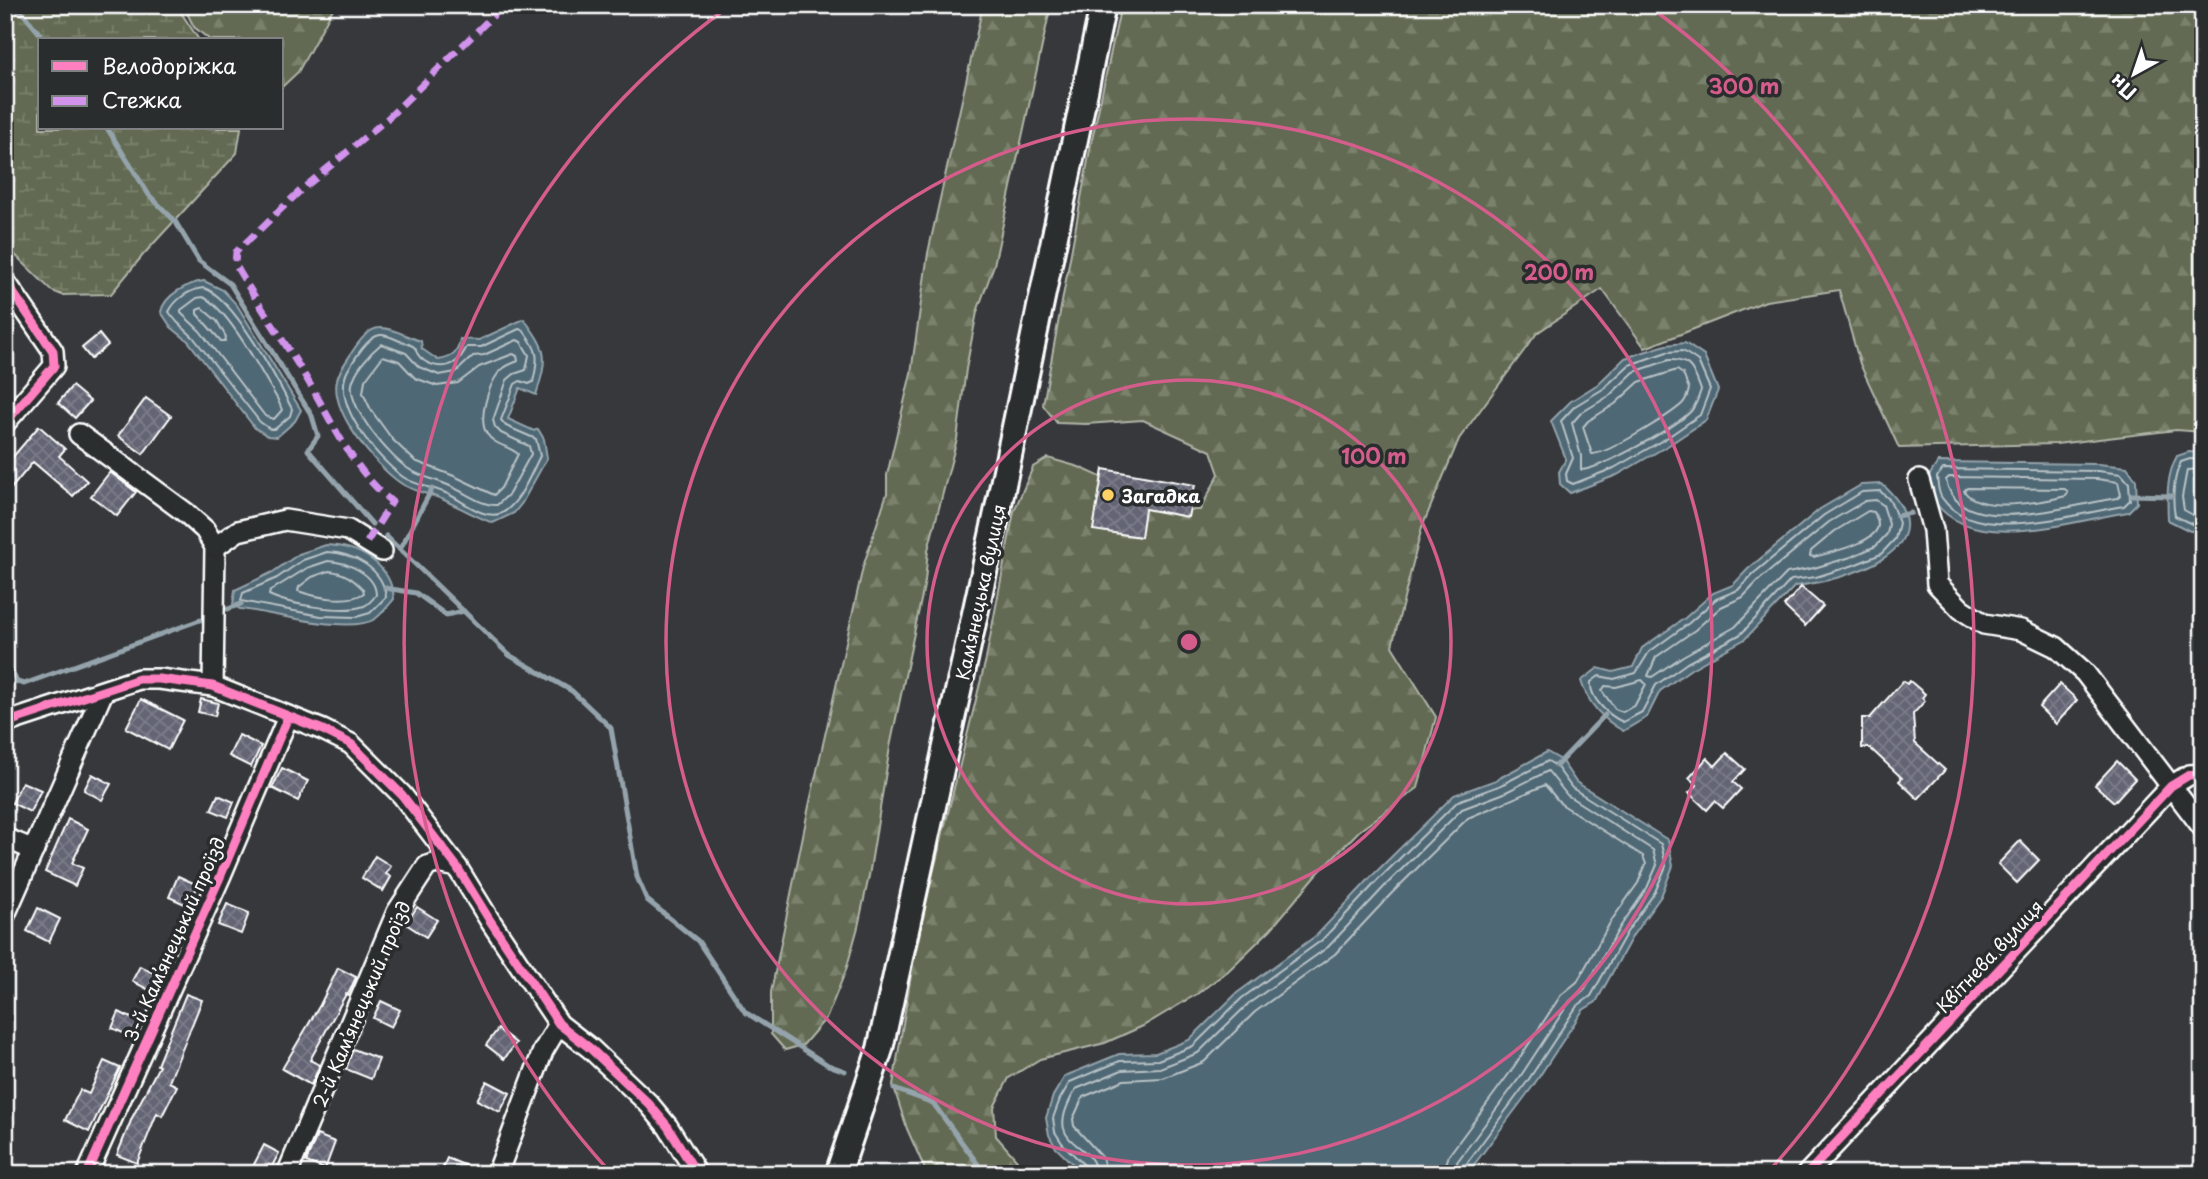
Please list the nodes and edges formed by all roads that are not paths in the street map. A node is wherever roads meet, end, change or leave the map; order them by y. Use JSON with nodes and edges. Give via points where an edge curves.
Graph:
{"nodes":[{"id":1,"x":1103,"y":5,"type":"edge"},
{"id":2,"x":5,"y":281,"type":"edge"},
{"id":3,"x":5,"y":423,"type":"edge"},
{"id":4,"x":79,"y":434,"type":"dead end"},
{"id":5,"x":1919,"y":480,"type":"dead end"},
{"id":6,"x":215,"y":547,"type":"junction"},
{"id":7,"x":382,"y":551,"type":"dead end"},
{"id":8,"x":213,"y":686,"type":"junction"},
{"id":9,"x":103,"y":692,"type":"junction"},
{"id":10,"x":288,"y":717,"type":"junction"},
{"id":11,"x":5,"y":723,"type":"edge"},
{"id":12,"x":2203,"y":774,"type":"edge"},
{"id":13,"x":2171,"y":786,"type":"junction"},
{"id":14,"x":2203,"y":828,"type":"edge"},
{"id":15,"x":5,"y":838,"type":"edge"},
{"id":16,"x":34,"y":850,"type":"junction"},
{"id":17,"x":457,"y":867,"type":"junction"},
{"id":18,"x":5,"y":915,"type":"edge"},
{"id":19,"x":559,"y":1024,"type":"junction"},
{"id":20,"x":87,"y":1174,"type":"edge"},
{"id":21,"x":287,"y":1174,"type":"edge"},
{"id":22,"x":497,"y":1174,"type":"edge"},
{"id":23,"x":696,"y":1174,"type":"edge"},
{"id":24,"x":838,"y":1174,"type":"edge"},
{"id":25,"x":1807,"y":1174,"type":"edge"}],
"edges":[{"from":1,"to":24,"type":"main road","name":"Камʼянецька вулиця","via":[[880,1049]]},
{"from":2,"to":3,"type":"street","via":[[53,351],[54,366]]},
{"from":4,"to":6,"type":"street","via":[[186,513]]},
{"from":5,"to":13,"type":"street","via":[[1933,530],[1937,584],[1984,624],[2021,630],[2056,647],[2085,673]]},
{"from":6,"to":7,"type":"street","via":[[238,531],[285,520],[348,530]]},
{"from":6,"to":8,"type":"street"},
{"from":8,"to":9,"type":"street","via":[[139,679]]},
{"from":8,"to":10,"type":"street"},
{"from":9,"to":11,"type":"street"},
{"from":9,"to":16,"type":"street"},
{"from":10,"to":17,"type":"street","via":[[351,744],[402,795]]},
{"from":10,"to":20,"type":"street","name":"3-й Камʼянецький проїзд"},
{"from":12,"to":13,"type":"street","name":"Квітнева вулиця","via":[[2189,775]]},
{"from":13,"to":14,"type":"street"},
{"from":13,"to":25,"type":"street","name":"Квітнева вулиця"},
{"from":15,"to":16,"type":"street"},
{"from":16,"to":18,"type":"street"},
{"from":17,"to":19,"type":"street"},
{"from":17,"to":21,"type":"street","name":"2-й Камʼянецький проїзд","via":[[427,866],[397,912]]},
{"from":19,"to":22,"type":"street","via":[[543,1051]]},
{"from":19,"to":23,"type":"street","via":[[649,1104]]}]}
